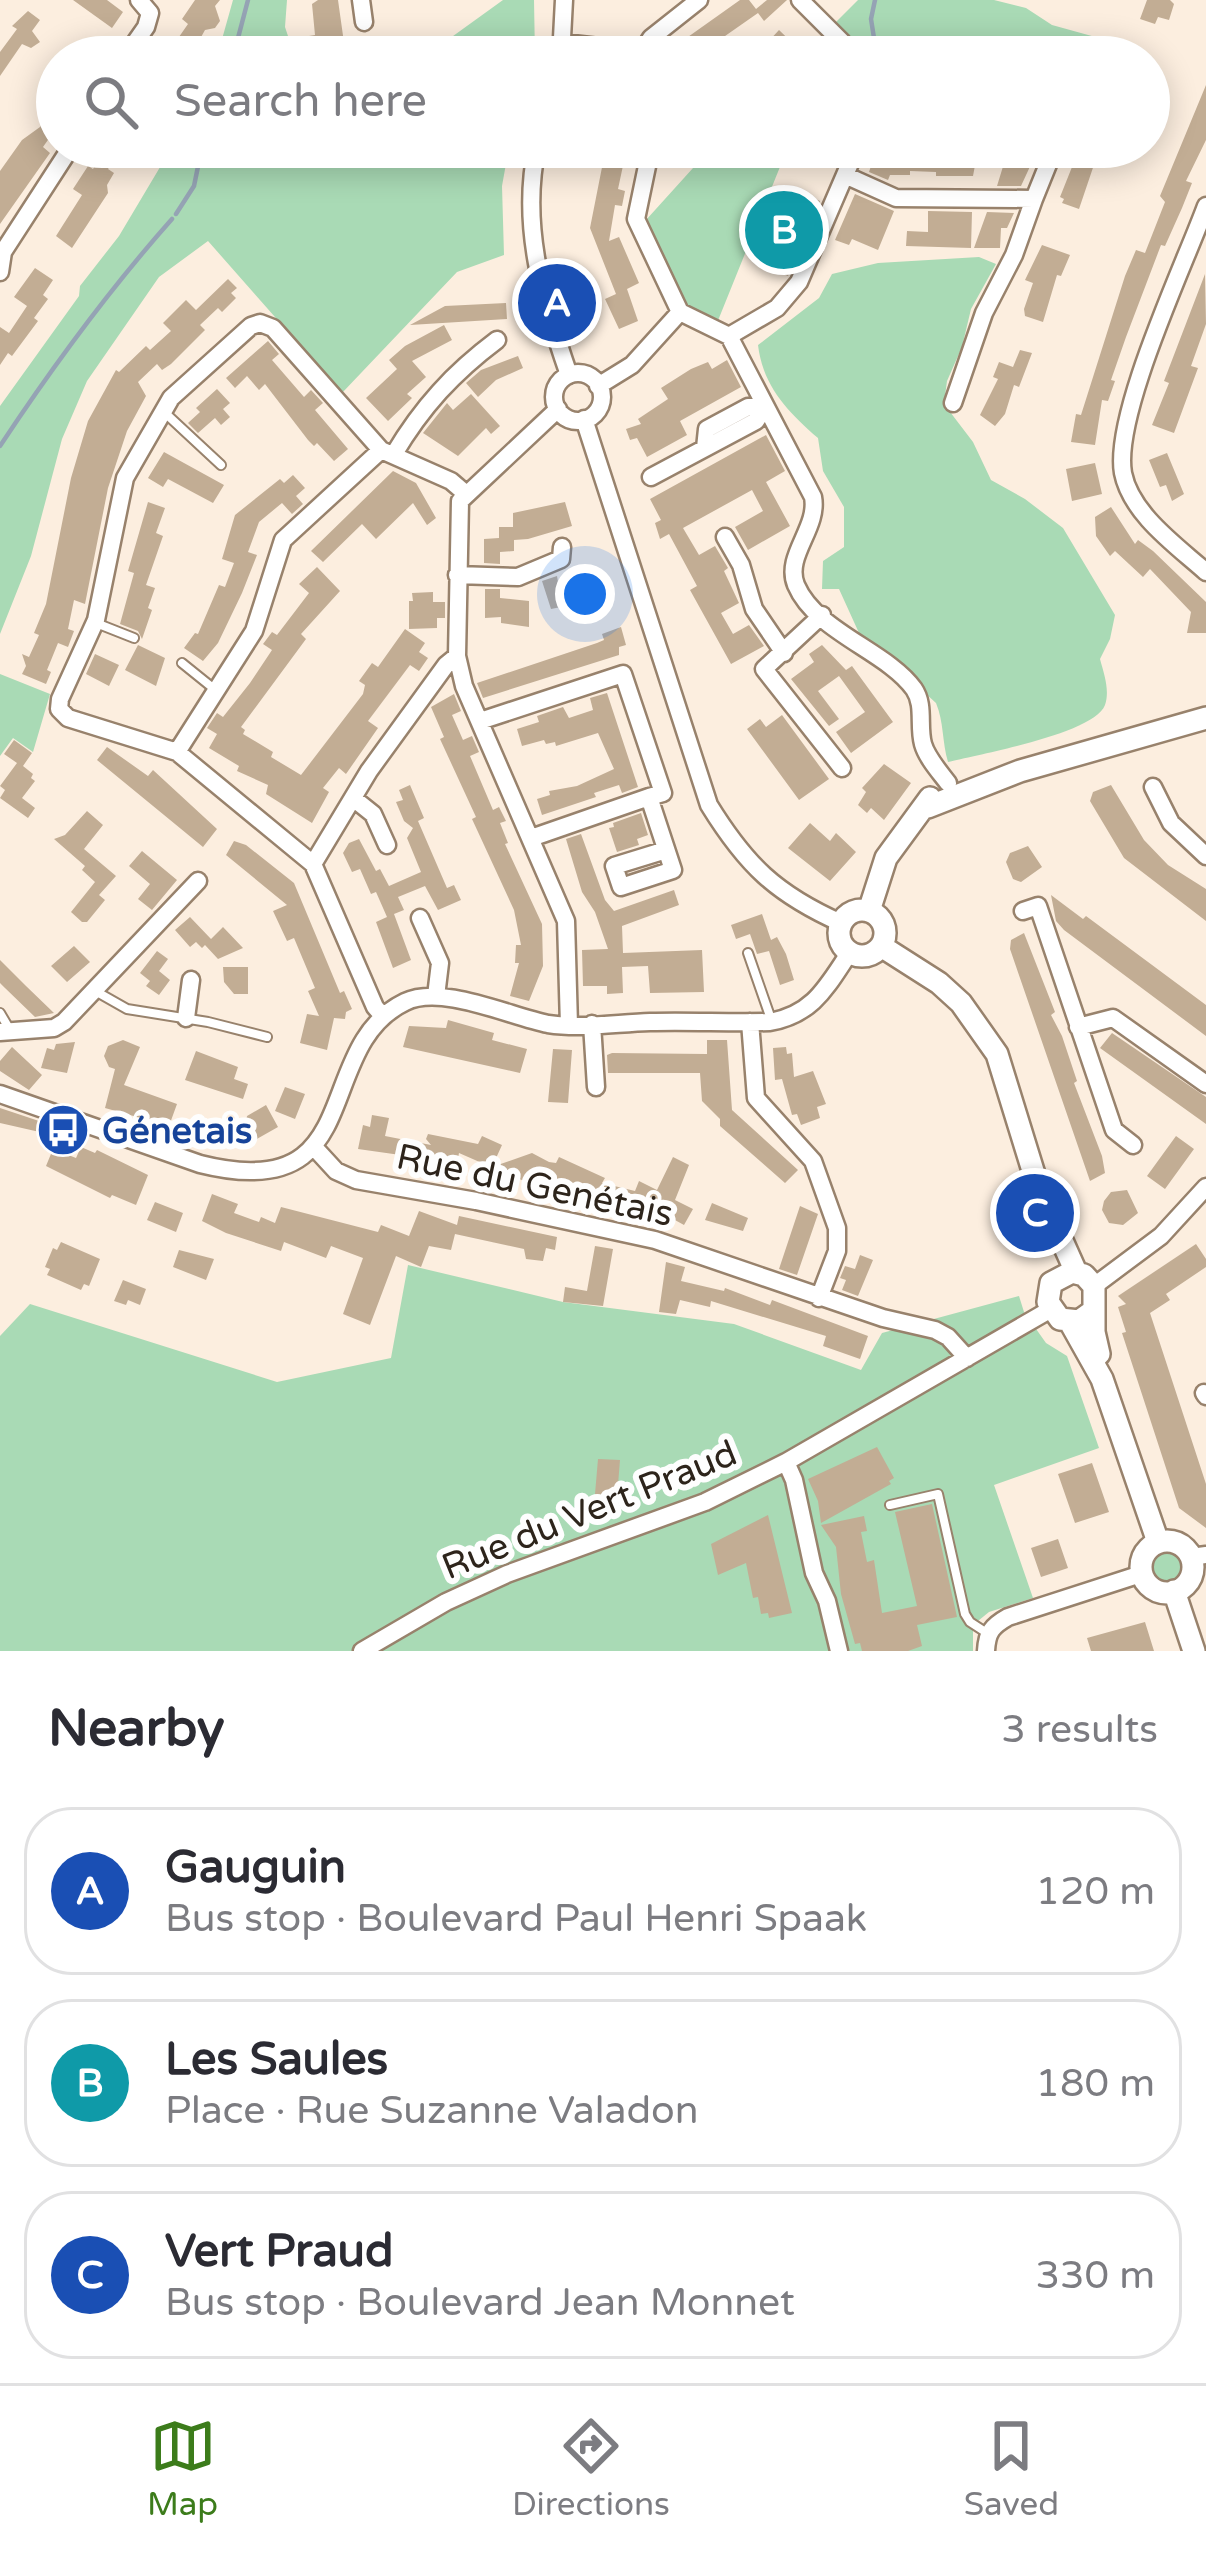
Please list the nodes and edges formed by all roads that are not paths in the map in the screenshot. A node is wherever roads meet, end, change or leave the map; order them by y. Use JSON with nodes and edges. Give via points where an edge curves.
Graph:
{"nodes":[{"id":1,"x":140,"y":0,"type":"edge"},
{"id":2,"x":362,"y":0,"type":"edge"},
{"id":3,"x":564,"y":0,"type":"edge"},
{"id":4,"x":699,"y":0,"type":"edge"},
{"id":5,"x":800,"y":0,"type":"edge"},
{"id":6,"x":364,"y":22,"type":"dead end"},
{"id":7,"x":137,"y":36,"type":"edge"},
{"id":8,"x":563,"y":36,"type":"edge"},
{"id":9,"x":654,"y":36,"type":"edge"},
{"id":10,"x":836,"y":36,"type":"edge"},
{"id":11,"x":57,"y":168,"type":"edge"},
{"id":12,"x":534,"y":168,"type":"edge"},
{"id":13,"x":647,"y":168,"type":"edge"},
{"id":14,"x":850,"y":168,"type":"edge"},
{"id":15,"x":1047,"y":168,"type":"edge"},
{"id":16,"x":848,"y":176,"type":"junction"},
{"id":17,"x":1034,"y":199,"type":"junction"},
{"id":18,"x":1206,"y":206,"type":"edge"},
{"id":19,"x":2,"y":251,"type":"edge"},
{"id":20,"x":0,"y":272,"type":"edge"},
{"id":21,"x":680,"y":312,"type":"junction"},
{"id":22,"x":729,"y":336,"type":"junction"},
{"id":23,"x":497,"y":340,"type":"dead end"},
{"id":24,"x":569,"y":375,"type":"junction"},
{"id":25,"x":598,"y":386,"type":"junction"},
{"id":26,"x":953,"y":403,"type":"dead end"},
{"id":27,"x":765,"y":407,"type":"junction"},
{"id":28,"x":557,"y":409,"type":"junction"},
{"id":29,"x":163,"y":412,"type":"junction"},
{"id":30,"x":584,"y":419,"type":"junction"},
{"id":31,"x":387,"y":452,"type":"junction"},
{"id":32,"x":221,"y":465,"type":"dead end"},
{"id":33,"x":651,"y":477,"type":"dead end"},
{"id":34,"x":465,"y":493,"type":"junction"},
{"id":35,"x":725,"y":537,"type":"dead end"},
{"id":36,"x":562,"y":547,"type":"dead end"},
{"id":37,"x":1206,"y":572,"type":"edge"},
{"id":38,"x":458,"y":575,"type":"junction"},
{"id":39,"x":822,"y":615,"type":"junction"},
{"id":40,"x":95,"y":623,"type":"junction"},
{"id":41,"x":134,"y":638,"type":"dead end"},
{"id":42,"x":784,"y":652,"type":"junction"},
{"id":43,"x":457,"y":656,"type":"junction"},
{"id":44,"x":182,"y":663,"type":"dead end"},
{"id":45,"x":214,"y":689,"type":"junction"},
{"id":46,"x":1206,"y":718,"type":"edge"},
{"id":47,"x":480,"y":721,"type":"junction"},
{"id":48,"x":177,"y":752,"type":"junction"},
{"id":49,"x":842,"y":768,"type":"dead end"},
{"id":50,"x":1019,"y":771,"type":"junction"},
{"id":51,"x":948,"y":783,"type":"junction"},
{"id":52,"x":1154,"y":787,"type":"dead end"},
{"id":53,"x":649,"y":797,"type":"junction"},
{"id":54,"x":353,"y":798,"type":"junction"},
{"id":55,"x":928,"y":807,"type":"junction"},
{"id":56,"x":531,"y":838,"type":"junction"},
{"id":57,"x":387,"y":845,"type":"dead end"},
{"id":58,"x":666,"y":850,"type":"dead end"},
{"id":59,"x":1206,"y":856,"type":"edge"},
{"id":60,"x":313,"y":864,"type":"junction"},
{"id":61,"x":198,"y":881,"type":"dead end"},
{"id":62,"x":868,"y":911,"type":"junction"},
{"id":63,"x":1023,"y":911,"type":"dead end"},
{"id":64,"x":420,"y":918,"type":"dead end"},
{"id":65,"x":841,"y":923,"type":"junction"},
{"id":66,"x":881,"y":946,"type":"junction"},
{"id":67,"x":850,"y":952,"type":"junction"},
{"id":68,"x":748,"y":953,"type":"dead end"},
{"id":69,"x":191,"y":980,"type":"dead end"},
{"id":70,"x":96,"y":992,"type":"junction"},
{"id":71,"x":436,"y":996,"type":"junction"},
{"id":72,"x":0,"y":1013,"type":"edge"},
{"id":73,"x":382,"y":1016,"type":"junction"},
{"id":74,"x":186,"y":1018,"type":"junction"},
{"id":75,"x":750,"y":1022,"type":"junction"},
{"id":76,"x":772,"y":1022,"type":"junction"},
{"id":77,"x":592,"y":1024,"type":"junction"},
{"id":78,"x":569,"y":1025,"type":"junction"},
{"id":79,"x":1078,"y":1027,"type":"junction"},
{"id":80,"x":5,"y":1032,"type":"edge"},
{"id":81,"x":267,"y":1037,"type":"dead end"},
{"id":82,"x":1206,"y":1084,"type":"edge"},
{"id":83,"x":596,"y":1087,"type":"dead end"},
{"id":84,"x":0,"y":1094,"type":"edge"},
{"id":85,"x":1133,"y":1145,"type":"dead end"},
{"id":86,"x":313,"y":1146,"type":"junction"},
{"id":87,"x":1206,"y":1187,"type":"edge"},
{"id":88,"x":1075,"y":1279,"type":"junction"},
{"id":89,"x":819,"y":1298,"type":"junction"},
{"id":90,"x":1049,"y":1306,"type":"junction"},
{"id":91,"x":1093,"y":1311,"type":"junction"},
{"id":92,"x":1070,"y":1322,"type":"junction"},
{"id":93,"x":967,"y":1358,"type":"junction"},
{"id":94,"x":1102,"y":1379,"type":"junction"},
{"id":95,"x":785,"y":1462,"type":"junction"},
{"id":96,"x":890,"y":1505,"type":"dead end"},
{"id":97,"x":1158,"y":1542,"type":"junction"},
{"id":98,"x":1199,"y":1556,"type":"edge"},
{"id":99,"x":1142,"y":1574,"type":"junction"},
{"id":100,"x":1174,"y":1591,"type":"junction"},
{"id":101,"x":987,"y":1642,"type":"edge"},
{"id":102,"x":362,"y":1651,"type":"edge"},
{"id":103,"x":839,"y":1651,"type":"edge"},
{"id":104,"x":1194,"y":1651,"type":"edge"}],
"edges":[{"from":1,"to":7,"type":"street","via":[[150,14]]},
{"from":2,"to":6,"type":"street"},
{"from":3,"to":8,"type":"street"},
{"from":4,"to":9,"type":"street"},
{"from":5,"to":10,"type":"street"},
{"from":11,"to":19,"type":"street"},
{"from":12,"to":24,"type":"street","via":[[533,244]]},
{"from":13,"to":21,"type":"street","via":[[636,219]]},
{"from":14,"to":16,"type":"street"},
{"from":15,"to":17,"type":"street"},
{"from":16,"to":17,"type":"street","via":[[896,198]]},
{"from":16,"to":22,"type":"street","via":[[793,293]]},
{"from":17,"to":26,"type":"street"},
{"from":18,"to":37,"type":"street","via":[[1139,380],[1123,473],[1141,510]]},
{"from":19,"to":20,"type":"street"},
{"from":21,"to":22,"type":"street"},
{"from":21,"to":25,"type":"street","via":[[632,365]]},
{"from":22,"to":27,"type":"street"},
{"from":23,"to":31,"type":"street","via":[[456,370]]},
{"from":24,"to":25,"type":"street","via":[[584,374]]},
{"from":24,"to":28,"type":"street","via":[[555,389]]},
{"from":25,"to":30,"type":"street","via":[[600,405]]},
{"from":27,"to":33,"type":"street","via":[[748,407],[707,429],[705,448]]},
{"from":27,"to":39,"type":"street","via":[[813,497],[814,518],[794,574]]},
{"from":28,"to":30,"type":"street"},
{"from":28,"to":34,"type":"street"},
{"from":29,"to":31,"type":"street","via":[[250,326],[266,323]]},
{"from":29,"to":32,"type":"lane"},
{"from":29,"to":40,"type":"street","via":[[121,489]]},
{"from":30,"to":65,"type":"street","via":[[709,805],[764,880]]},
{"from":31,"to":34,"type":"street"},
{"from":31,"to":45,"type":"street","via":[[283,540],[260,619]]},
{"from":34,"to":38,"type":"street"},
{"from":35,"to":42,"type":"street","via":[[754,610]]},
{"from":36,"to":38,"type":"street","via":[[561,559],[518,577]]},
{"from":38,"to":43,"type":"street"},
{"from":39,"to":42,"type":"street"},
{"from":39,"to":51,"type":"street","via":[[913,687],[924,747]]},
{"from":40,"to":41,"type":"lane"},
{"from":40,"to":48,"type":"street","via":[[60,699],[62,713]]},
{"from":42,"to":49,"type":"street","via":[[764,669]]},
{"from":43,"to":47,"type":"street"},
{"from":43,"to":54,"type":"street"},
{"from":44,"to":45,"type":"lane"},
{"from":45,"to":48,"type":"street"},
{"from":46,"to":50,"type":"street"},
{"from":47,"to":53,"type":"street","via":[[623,674],[663,793]]},
{"from":47,"to":56,"type":"street"},
{"from":48,"to":60,"type":"street"},
{"from":50,"to":51,"type":"street"},
{"from":50,"to":55,"type":"street"},
{"from":51,"to":55,"type":"street"},
{"from":52,"to":59,"type":"street","via":[[1171,823]]},
{"from":53,"to":56,"type":"street"},
{"from":53,"to":58,"type":"street"},
{"from":54,"to":57,"type":"street","via":[[373,814]]},
{"from":54,"to":60,"type":"street"},
{"from":55,"to":62,"type":"street","via":[[886,858]]},
{"from":56,"to":78,"type":"street","via":[[566,920]]},
{"from":60,"to":73,"type":"street"},
{"from":61,"to":70,"type":"street"},
{"from":62,"to":65,"type":"street"},
{"from":62,"to":66,"type":"street","via":[[884,927]]},
{"from":63,"to":79,"type":"street","via":[[1038,906]]},
{"from":64,"to":71,"type":"street","via":[[440,963]]},
{"from":65,"to":67,"type":"street"},
{"from":66,"to":67,"type":"street","via":[[867,956]]},
{"from":66,"to":88,"type":"street","via":[[939,983],[997,1054]]},
{"from":67,"to":76,"type":"street","via":[[816,1002]]},
{"from":68,"to":76,"type":"lane"},
{"from":69,"to":74,"type":"street"},
{"from":70,"to":74,"type":"lane","via":[[127,1009]]},
{"from":70,"to":80,"type":"street","via":[[54,1028]]},
{"from":71,"to":73,"type":"street"},
{"from":71,"to":78,"type":"street"},
{"from":72,"to":80,"type":"lane"},
{"from":73,"to":86,"type":"street"},
{"from":74,"to":81,"type":"lane"},
{"from":75,"to":76,"type":"street"},
{"from":75,"to":77,"type":"street"},
{"from":75,"to":89,"type":"street","via":[[756,1098],[814,1161],[837,1228]]},
{"from":77,"to":78,"type":"street"},
{"from":77,"to":83,"type":"street"},
{"from":79,"to":82,"type":"street","via":[[1113,1018]]},
{"from":79,"to":85,"type":"street","via":[[1114,1130]]},
{"from":84,"to":86,"type":"street","via":[[230,1171],[277,1168]]},
{"from":86,"to":89,"type":"street","name":"Rue du Genétais","via":[[345,1177],[655,1240]]},
{"from":87,"to":88,"type":"street","via":[[1161,1236]]},
{"from":88,"to":90,"type":"street","via":[[1047,1292]]},
{"from":88,"to":91,"type":"street","via":[[1096,1298]]},
{"from":89,"to":93,"type":"street","name":"Rue du Genétais","via":[[935,1330]]},
{"from":90,"to":92,"type":"street"},
{"from":90,"to":93,"type":"street"},
{"from":91,"to":92,"type":"street"},
{"from":91,"to":94,"type":"street"},
{"from":92,"to":94,"type":"street"},
{"from":93,"to":95,"type":"street","name":"Rue du Vert Praud"},
{"from":94,"to":97,"type":"street"},
{"from":95,"to":102,"type":"street","name":"Rue du Vert Praud","via":[[658,1522],[477,1587]]},
{"from":95,"to":103,"type":"street"},
{"from":96,"to":101,"type":"lane","via":[[938,1495],[965,1614]]},
{"from":97,"to":98,"type":"street"},
{"from":97,"to":99,"type":"street","via":[[1143,1555]]},
{"from":98,"to":100,"type":"street"},
{"from":99,"to":100,"type":"street","via":[[1155,1590]]},
{"from":99,"to":101,"type":"street","via":[[1008,1617],[993,1625]]},
{"from":100,"to":104,"type":"street"}]}
